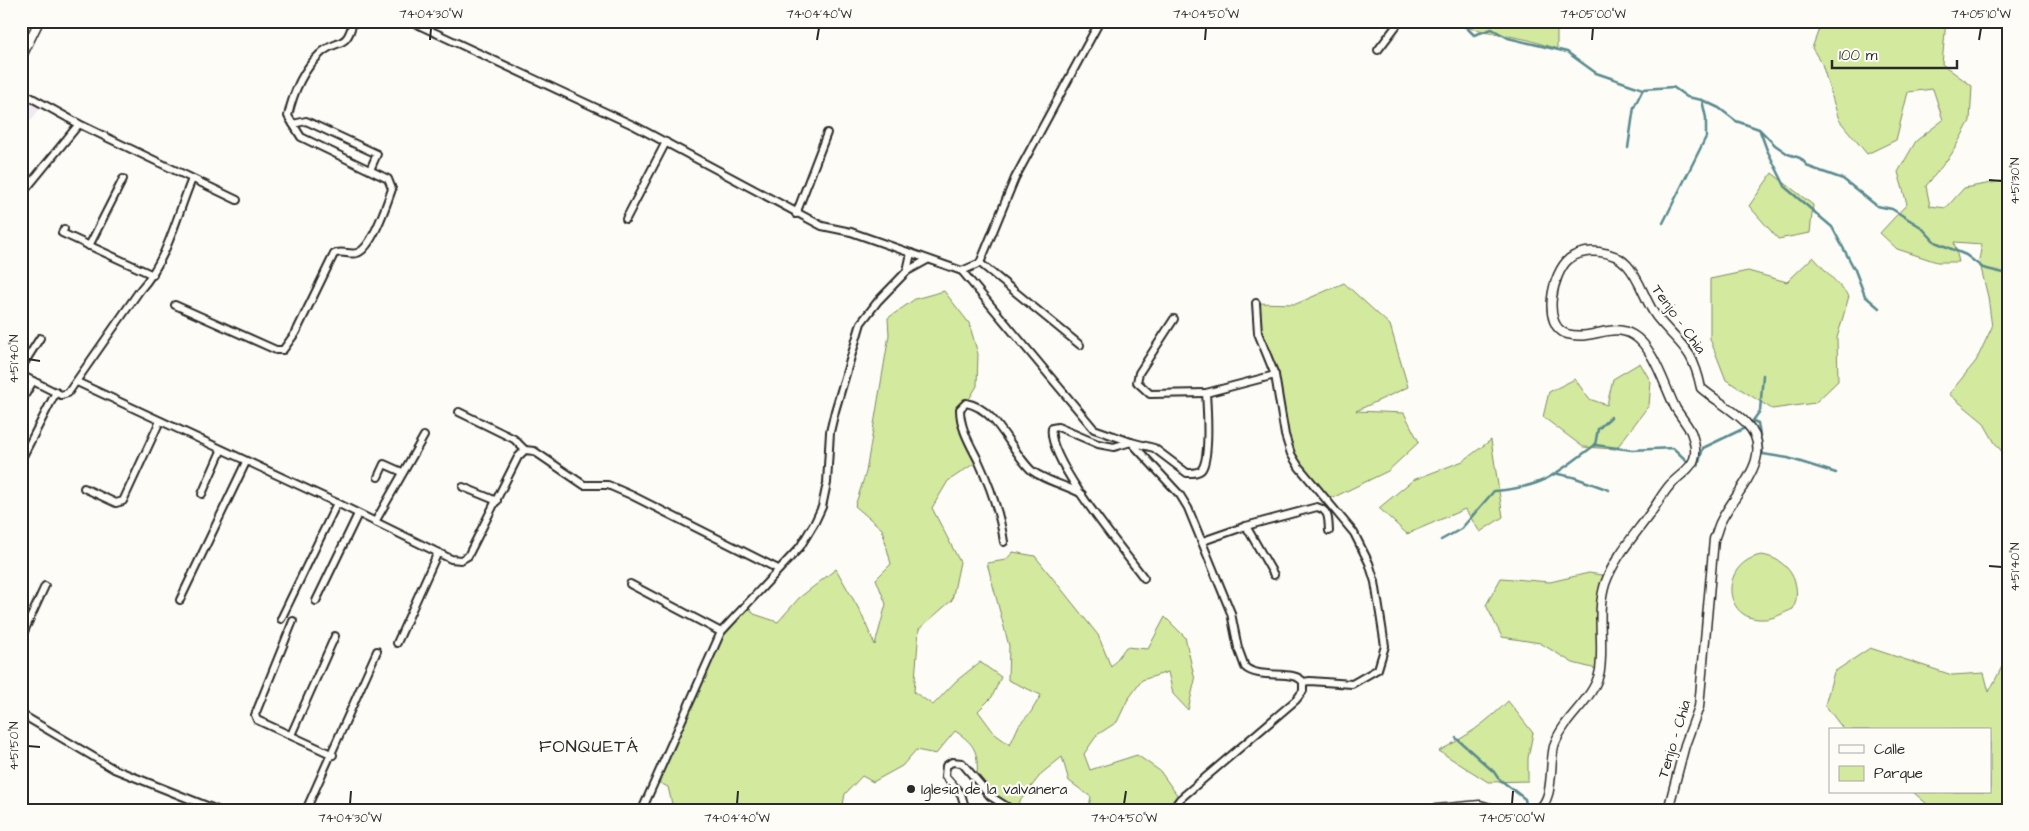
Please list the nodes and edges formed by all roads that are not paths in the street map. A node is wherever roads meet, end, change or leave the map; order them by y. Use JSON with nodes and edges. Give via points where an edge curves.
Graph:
{"nodes":[{"id":1,"x":39,"y":21,"type":"edge"},
{"id":2,"x":353,"y":21,"type":"edge"},
{"id":3,"x":410,"y":21,"type":"edge"},
{"id":4,"x":1100,"y":21,"type":"edge"},
{"id":5,"x":1400,"y":21,"type":"edge"},
{"id":6,"x":1378,"y":50,"type":"dead end"},
{"id":7,"x":21,"y":58,"type":"edge"},
{"id":8,"x":21,"y":92,"type":"edge"},
{"id":9,"x":78,"y":124,"type":"junction"},
{"id":10,"x":293,"y":124,"type":"junction"},
{"id":11,"x":827,"y":133,"type":"dead end"},
{"id":12,"x":666,"y":142,"type":"junction"},
{"id":13,"x":370,"y":170,"type":"junction"},
{"id":14,"x":123,"y":179,"type":"dead end"},
{"id":15,"x":192,"y":179,"type":"junction"},
{"id":16,"x":21,"y":194,"type":"edge"},
{"id":17,"x":237,"y":200,"type":"dead end"},
{"id":18,"x":796,"y":214,"type":"junction"},
{"id":19,"x":626,"y":219,"type":"dead end"},
{"id":20,"x":64,"y":229,"type":"dead end"},
{"id":21,"x":89,"y":246,"type":"junction"},
{"id":22,"x":911,"y":253,"type":"junction"},
{"id":23,"x":927,"y":260,"type":"junction"},
{"id":24,"x":980,"y":263,"type":"junction"},
{"id":25,"x":908,"y":271,"type":"junction"},
{"id":26,"x":962,"y":272,"type":"junction"},
{"id":27,"x":153,"y":275,"type":"junction"},
{"id":28,"x":1256,"y":303,"type":"dead end"},
{"id":29,"x":175,"y":304,"type":"dead end"},
{"id":30,"x":1174,"y":319,"type":"dead end"},
{"id":31,"x":40,"y":338,"type":"dead end"},
{"id":32,"x":1080,"y":345,"type":"dead end"},
{"id":33,"x":21,"y":368,"type":"edge"},
{"id":34,"x":1276,"y":375,"type":"junction"},
{"id":35,"x":21,"y":376,"type":"edge"},
{"id":36,"x":33,"y":381,"type":"junction"},
{"id":37,"x":77,"y":382,"type":"junction"},
{"id":38,"x":56,"y":392,"type":"junction"},
{"id":39,"x":1206,"y":393,"type":"junction"},
{"id":40,"x":21,"y":402,"type":"edge"},
{"id":41,"x":459,"y":412,"type":"dead end"},
{"id":42,"x":163,"y":425,"type":"junction"},
{"id":43,"x":424,"y":436,"type":"dead end"},
{"id":44,"x":1131,"y":442,"type":"junction"},
{"id":45,"x":525,"y":450,"type":"junction"},
{"id":46,"x":221,"y":451,"type":"junction"},
{"id":47,"x":21,"y":460,"type":"edge"},
{"id":48,"x":246,"y":462,"type":"junction"},
{"id":49,"x":402,"y":472,"type":"junction"},
{"id":50,"x":378,"y":477,"type":"dead end"},
{"id":51,"x":463,"y":487,"type":"dead end"},
{"id":52,"x":84,"y":488,"type":"dead end"},
{"id":53,"x":202,"y":494,"type":"dead end"},
{"id":54,"x":1083,"y":495,"type":"junction"},
{"id":55,"x":496,"y":501,"type":"junction"},
{"id":56,"x":337,"y":503,"type":"junction"},
{"id":57,"x":358,"y":514,"type":"junction"},
{"id":58,"x":375,"y":522,"type":"junction"},
{"id":59,"x":1246,"y":526,"type":"junction"},
{"id":60,"x":1329,"y":531,"type":"dead end"},
{"id":61,"x":1203,"y":541,"type":"junction"},
{"id":62,"x":1004,"y":542,"type":"dead end"},
{"id":63,"x":438,"y":552,"type":"junction"},
{"id":64,"x":778,"y":569,"type":"junction"},
{"id":65,"x":1274,"y":575,"type":"dead end"},
{"id":66,"x":1144,"y":578,"type":"dead end"},
{"id":67,"x":630,"y":584,"type":"dead end"},
{"id":68,"x":45,"y":586,"type":"dead end"},
{"id":69,"x":180,"y":600,"type":"dead end"},
{"id":70,"x":316,"y":601,"type":"dead end"},
{"id":71,"x":280,"y":619,"type":"dead end"},
{"id":72,"x":293,"y":621,"type":"dead end"},
{"id":73,"x":721,"y":632,"type":"junction"},
{"id":74,"x":335,"y":636,"type":"dead end"},
{"id":75,"x":21,"y":638,"type":"edge"},
{"id":76,"x":397,"y":643,"type":"dead end"},
{"id":77,"x":377,"y":651,"type":"dead end"},
{"id":78,"x":1303,"y":682,"type":"junction"},
{"id":79,"x":21,"y":714,"type":"edge"},
{"id":80,"x":291,"y":735,"type":"junction"},
{"id":81,"x":333,"y":755,"type":"junction"},
{"id":82,"x":217,"y":810,"type":"edge"},
{"id":83,"x":306,"y":810,"type":"edge"},
{"id":84,"x":642,"y":810,"type":"edge"},
{"id":85,"x":966,"y":810,"type":"edge"},
{"id":86,"x":1012,"y":810,"type":"edge"},
{"id":87,"x":1172,"y":810,"type":"edge"},
{"id":88,"x":1426,"y":810,"type":"edge"},
{"id":89,"x":1497,"y":810,"type":"edge"},
{"id":90,"x":1537,"y":810,"type":"edge"},
{"id":91,"x":1668,"y":810,"type":"edge"}],
"edges":[{"from":1,"to":7,"type":"street"},
{"from":2,"to":10,"type":"street","via":[[344,42],[319,55],[294,90],[288,116]]},
{"from":3,"to":12,"type":"street"},
{"from":4,"to":24,"type":"street","via":[[1015,178]]},
{"from":5,"to":6,"type":"street"},
{"from":8,"to":9,"type":"street"},
{"from":9,"to":15,"type":"street"},
{"from":9,"to":16,"type":"street"},
{"from":10,"to":13,"type":"street","via":[[301,137]]},
{"from":10,"to":13,"type":"street","via":[[306,121],[377,154]]},
{"from":11,"to":18,"type":"street"},
{"from":12,"to":18,"type":"street"},
{"from":12,"to":19,"type":"street"},
{"from":13,"to":29,"type":"street","via":[[388,179],[392,189],[382,216],[365,248],[356,253],[334,254],[296,332],[283,350],[276,350]]},
{"from":14,"to":21,"type":"street"},
{"from":15,"to":17,"type":"street"},
{"from":15,"to":27,"type":"street","via":[[166,251]]},
{"from":18,"to":22,"type":"street","via":[[822,226],[851,232]]},
{"from":20,"to":21,"type":"street","via":[[62,233]]},
{"from":21,"to":27,"type":"street"},
{"from":22,"to":23,"type":"street"},
{"from":22,"to":25,"type":"street"},
{"from":23,"to":25,"type":"street"},
{"from":23,"to":26,"type":"street"},
{"from":24,"to":26,"type":"street"},
{"from":24,"to":32,"type":"street"},
{"from":25,"to":64,"type":"street","via":[[878,301],[862,323],[835,411],[822,507],[800,547]]},
{"from":26,"to":44,"type":"street","via":[[1094,429]]},
{"from":27,"to":37,"type":"street"},
{"from":28,"to":34,"type":"street","via":[[1258,333]]},
{"from":30,"to":39,"type":"street","via":[[1139,373],[1137,382],[1150,394]]},
{"from":31,"to":33,"type":"street"},
{"from":34,"to":39,"type":"street"},
{"from":34,"to":78,"type":"street","via":[[1291,454],[1363,548],[1375,582],[1385,646],[1378,669],[1352,684]]},
{"from":35,"to":36,"type":"street"},
{"from":36,"to":38,"type":"street"},
{"from":36,"to":40,"type":"street"},
{"from":37,"to":38,"type":"street","via":[[68,393],[61,395]]},
{"from":37,"to":42,"type":"street"},
{"from":38,"to":47,"type":"street"},
{"from":39,"to":44,"type":"street","via":[[1207,442],[1203,468],[1198,472],[1187,473],[1154,448]]},
{"from":41,"to":45,"type":"street","via":[[514,439]]},
{"from":42,"to":46,"type":"street"},
{"from":42,"to":52,"type":"street","via":[[123,501],[116,503]]},
{"from":43,"to":49,"type":"street"},
{"from":44,"to":54,"type":"street","via":[[1114,447],[1098,444],[1058,427],[1052,428],[1051,440],[1062,465]]},
{"from":44,"to":61,"type":"street","via":[[1180,494]]},
{"from":45,"to":55,"type":"street","via":[[518,457]]},
{"from":45,"to":64,"type":"street","via":[[534,451],[584,485],[608,485]]},
{"from":46,"to":48,"type":"street"},
{"from":46,"to":53,"type":"street"},
{"from":48,"to":56,"type":"street"},
{"from":48,"to":69,"type":"street"},
{"from":49,"to":50,"type":"street","via":[[384,464]]},
{"from":49,"to":58,"type":"street"},
{"from":51,"to":55,"type":"street"},
{"from":54,"to":62,"type":"street","via":[[1032,471],[993,420],[974,404],[966,403],[960,409],[966,438],[996,504]]},
{"from":54,"to":66,"type":"street"},
{"from":55,"to":63,"type":"street","via":[[468,556],[461,560],[451,559]]},
{"from":56,"to":57,"type":"street"},
{"from":56,"to":71,"type":"street"},
{"from":57,"to":58,"type":"street"},
{"from":57,"to":70,"type":"street"},
{"from":58,"to":63,"type":"street"},
{"from":59,"to":60,"type":"street","via":[[1317,506],[1328,514]]},
{"from":59,"to":61,"type":"street"},
{"from":59,"to":65,"type":"street"},
{"from":61,"to":78,"type":"street","via":[[1231,613],[1246,668],[1257,674],[1296,677]]},
{"from":63,"to":76,"type":"street"},
{"from":64,"to":73,"type":"street"},
{"from":67,"to":73,"type":"street"},
{"from":68,"to":75,"type":"street"},
{"from":72,"to":80,"type":"street","via":[[256,716],[261,723]]},
{"from":73,"to":84,"type":"street"},
{"from":74,"to":80,"type":"street"},
{"from":77,"to":81,"type":"street"},
{"from":78,"to":87,"type":"street","via":[[1303,691],[1296,700],[1180,799]]},
{"from":79,"to":82,"type":"street","via":[[114,769]]},
{"from":80,"to":81,"type":"street"},
{"from":81,"to":83,"type":"street"},
{"from":85,"to":86,"type":"street","via":[[961,794],[945,776],[946,766],[952,762],[962,763],[990,796]]},
{"from":88,"to":89,"type":"street","via":[[1480,805]]},
{"from":90,"to":91,"type":"street","name":"Tenjo - Chia","via":[[1548,797],[1551,755],[1556,739],[1593,690],[1600,670],[1599,606],[1610,571],[1670,485],[1694,460],[1695,453],[1691,432],[1652,358],[1635,336],[1617,329],[1584,337],[1564,333],[1556,324],[1552,312],[1552,287],[1563,264],[1575,254],[1592,250],[1627,264],[1656,315],[1691,354],[1701,388],[1746,423],[1757,439],[1757,454],[1751,474],[1721,520],[1714,539],[1699,707]]}]}
